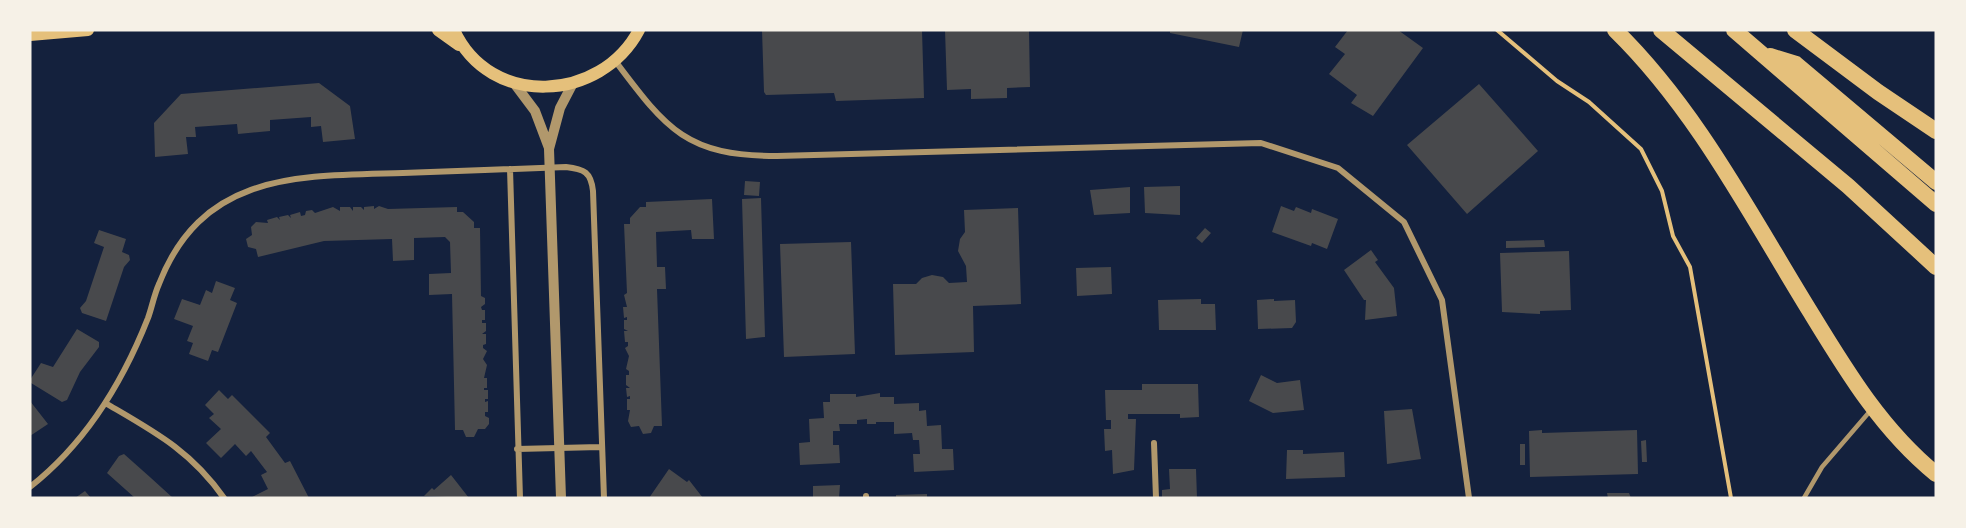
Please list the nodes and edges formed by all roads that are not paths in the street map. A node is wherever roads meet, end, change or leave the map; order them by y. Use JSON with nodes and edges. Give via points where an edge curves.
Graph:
{"nodes":[{"id":1,"x":88,"y":30,"type":"edge"},
{"id":2,"x":438,"y":30,"type":"edge"},
{"id":3,"x":454,"y":30,"type":"edge"},
{"id":4,"x":639,"y":30,"type":"edge"},
{"id":5,"x":1615,"y":30,"type":"edge"},
{"id":6,"x":1661,"y":30,"type":"edge"},
{"id":7,"x":1734,"y":30,"type":"edge"},
{"id":8,"x":1795,"y":30,"type":"edge"},
{"id":9,"x":68,"y":31,"type":"edge"},
{"id":10,"x":30,"y":35,"type":"edge"},
{"id":11,"x":466,"y":49,"type":"junction"},
{"id":12,"x":1763,"y":54,"type":"junction"},
{"id":13,"x":616,"y":62,"type":"junction"},
{"id":14,"x":514,"y":82,"type":"junction"},
{"id":15,"x":572,"y":85,"type":"junction"},
{"id":16,"x":1936,"y":131,"type":"edge"},
{"id":17,"x":549,"y":148,"type":"junction"},
{"id":18,"x":549,"y":168,"type":"junction"},
{"id":19,"x":510,"y":169,"type":"junction"},
{"id":20,"x":1936,"y":182,"type":"edge"},
{"id":21,"x":1936,"y":204,"type":"edge"},
{"id":22,"x":1936,"y":267,"type":"edge"},
{"id":23,"x":107,"y":404,"type":"junction"},
{"id":24,"x":1873,"y":408,"type":"junction"},
{"id":25,"x":1154,"y":443,"type":"dead end"},
{"id":26,"x":600,"y":447,"type":"junction"},
{"id":27,"x":559,"y":448,"type":"junction"},
{"id":28,"x":517,"y":449,"type":"junction"},
{"id":29,"x":1936,"y":474,"type":"edge"},
{"id":30,"x":30,"y":487,"type":"edge"},
{"id":31,"x":224,"y":498,"type":"edge"},
{"id":32,"x":520,"y":498,"type":"edge"},
{"id":33,"x":561,"y":498,"type":"edge"},
{"id":34,"x":604,"y":498,"type":"edge"},
{"id":35,"x":1156,"y":498,"type":"edge"},
{"id":36,"x":1469,"y":498,"type":"edge"},
{"id":37,"x":1804,"y":498,"type":"edge"}],
"edges":[{"from":1,"to":9,"type":"main road"},
{"from":2,"to":11,"type":"main road"},
{"from":3,"to":11,"type":"main road"},
{"from":4,"to":13,"type":"main road"},
{"from":5,"to":24,"type":"highway","via":[[1689,116],[1841,363]]},
{"from":6,"to":22,"type":"highway","via":[[1839,179]]},
{"from":7,"to":12,"type":"highway"},
{"from":8,"to":16,"type":"highway"},
{"from":9,"to":10,"type":"main road"},
{"from":11,"to":14,"type":"main road","via":[[480,64]]},
{"from":12,"to":20,"type":"highway","via":[[1796,64]]},
{"from":12,"to":21,"type":"highway"},
{"from":13,"to":15,"type":"main road"},
{"from":13,"to":36,"type":"street","via":[[669,127],[702,147],[735,155],[1261,143],[1338,168],[1404,222],[1442,300]]},
{"from":14,"to":15,"type":"main road","via":[[541,87]]},
{"from":14,"to":17,"type":"street","via":[[535,111]]},
{"from":15,"to":17,"type":"street","via":[[560,108]]},
{"from":17,"to":18,"type":"street"},
{"from":18,"to":19,"type":"street"},
{"from":18,"to":26,"type":"street","via":[[582,169],[592,181]]},
{"from":18,"to":27,"type":"street"},
{"from":19,"to":23,"type":"street","via":[[289,179],[234,197],[212,209],[196,222],[167,264],[144,328]]},
{"from":19,"to":28,"type":"street"},
{"from":23,"to":30,"type":"street","via":[[76,443]]},
{"from":23,"to":31,"type":"street","via":[[172,442]]},
{"from":24,"to":29,"type":"highway"},
{"from":24,"to":37,"type":"lane","via":[[1822,467]]},
{"from":25,"to":35,"type":"street"},
{"from":26,"to":27,"type":"street"},
{"from":26,"to":34,"type":"street"},
{"from":27,"to":28,"type":"street"},
{"from":27,"to":33,"type":"street"},
{"from":28,"to":32,"type":"street"}]}
